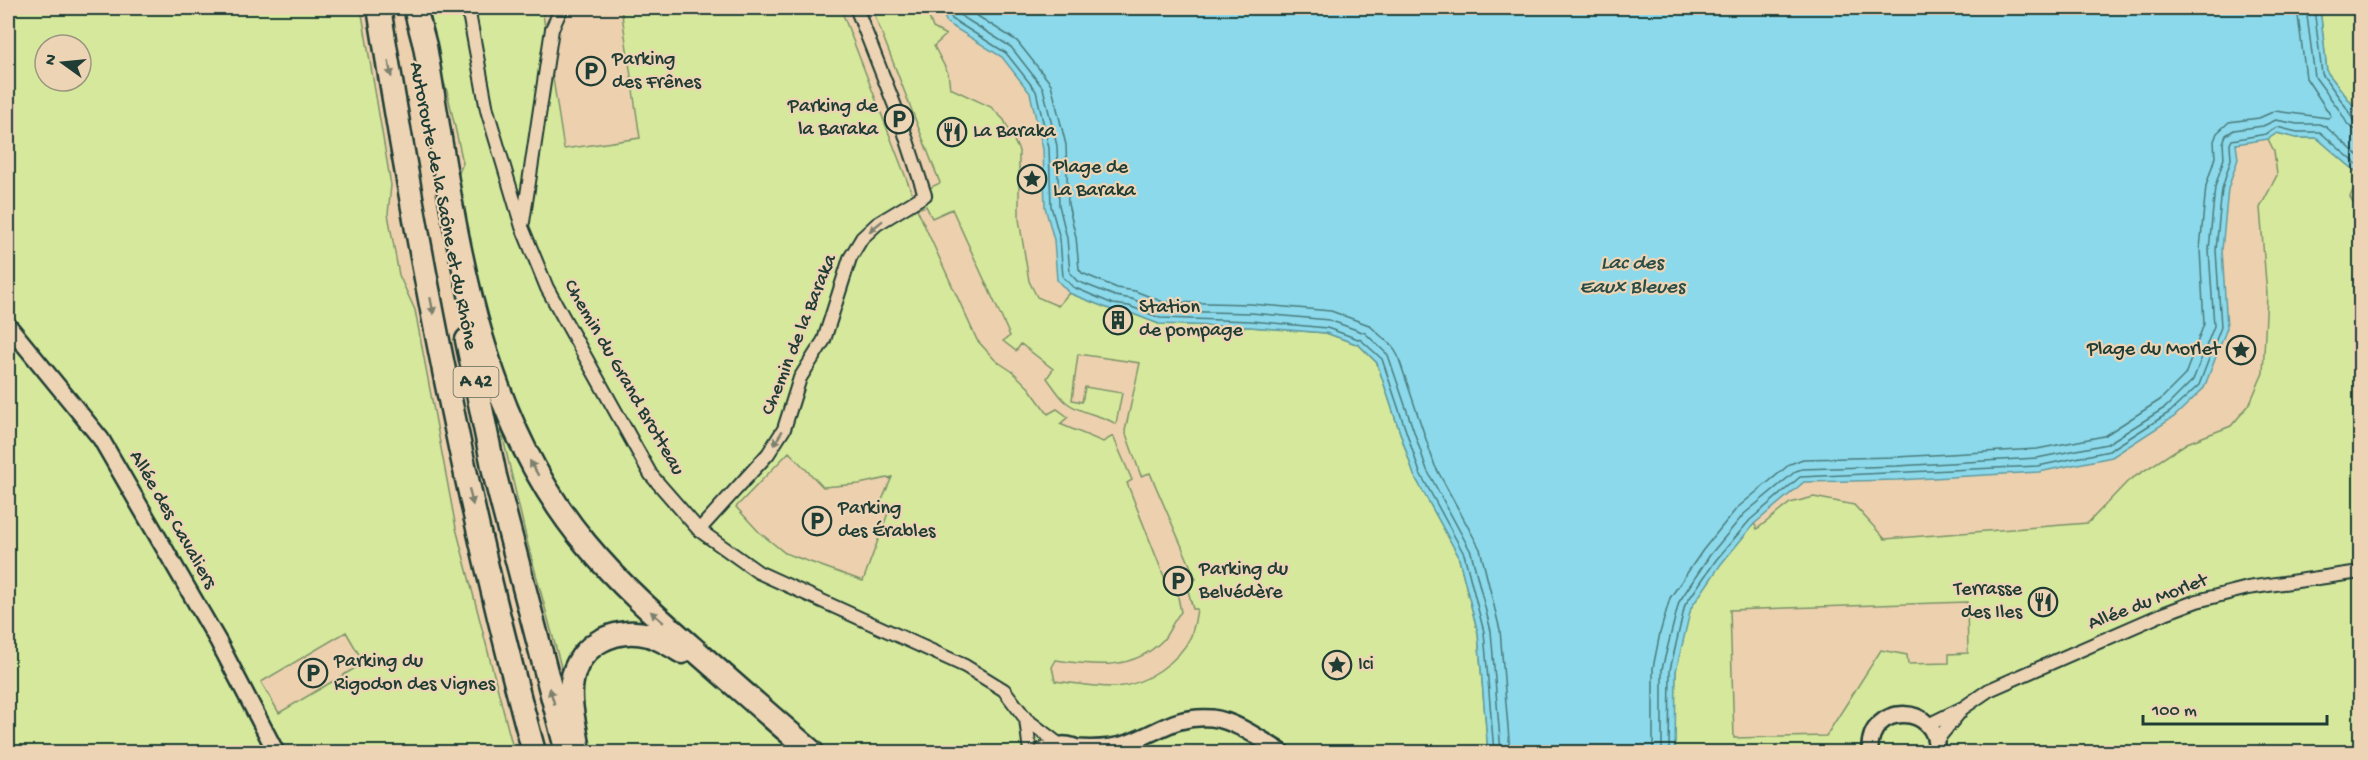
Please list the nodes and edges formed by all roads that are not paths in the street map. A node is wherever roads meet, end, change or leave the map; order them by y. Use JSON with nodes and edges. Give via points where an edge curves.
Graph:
{"nodes":[{"id":1,"x":406,"y":8,"type":"edge"},
{"id":2,"x":415,"y":8,"type":"edge"},
{"id":3,"x":468,"y":8,"type":"edge"},
{"id":4,"x":379,"y":9,"type":"edge"},
{"id":5,"x":561,"y":9,"type":"edge"},
{"id":6,"x":857,"y":10,"type":"dead end"},
{"id":7,"x":522,"y":227,"type":"junction"},
{"id":8,"x":8,"y":325,"type":"edge"},
{"id":9,"x":699,"y":530,"type":"junction"},
{"id":10,"x":2361,"y":572,"type":"edge"},
{"id":11,"x":1963,"y":708,"type":"junction"},
{"id":12,"x":1026,"y":719,"type":"junction"},
{"id":13,"x":1928,"y":725,"type":"junction"},
{"id":14,"x":1130,"y":742,"type":"junction"},
{"id":15,"x":1060,"y":745,"type":"junction"},
{"id":16,"x":1936,"y":747,"type":"edge"},
{"id":17,"x":1867,"y":749,"type":"edge"},
{"id":18,"x":1081,"y":750,"type":"edge"},
{"id":19,"x":276,"y":753,"type":"edge"},
{"id":20,"x":534,"y":753,"type":"edge"},
{"id":21,"x":567,"y":753,"type":"edge"},
{"id":22,"x":580,"y":753,"type":"edge"},
{"id":23,"x":797,"y":753,"type":"edge"},
{"id":24,"x":812,"y":753,"type":"edge"},
{"id":25,"x":1030,"y":753,"type":"edge"},
{"id":26,"x":1041,"y":753,"type":"edge"},
{"id":27,"x":1118,"y":753,"type":"edge"},
{"id":28,"x":1282,"y":753,"type":"edge"}],
"edges":[{"from":21,"to":1,"type":"highway","name":"Autoroute de la Saône et du Rhône","number":"A 42","one_way":true,"via":[[495,476],[447,243]]},
{"from":24,"to":2,"type":"highway","one_way":true,"via":[[614,576],[564,516],[527,456],[487,360],[472,303]]},
{"from":3,"to":7,"type":"street","name":"Chemin du Grand Brotteau","via":[[488,110]]},
{"from":4,"to":20,"type":"highway","name":"Autoroute de la Saône et du Rhône","number":"A 42","one_way":true,"via":[[421,249],[467,477]]},
{"from":5,"to":7,"type":"street","via":[[552,29]]},
{"from":6,"to":9,"type":"street","name":"Chemin de la Baraka","one_way":true,"via":[[926,195],[877,224],[862,238],[850,258],[824,340],[800,378],[784,429],[768,454]]},
{"from":7,"to":9,"type":"street","name":"Chemin du Grand Brotteau","via":[[547,288],[651,475]]},
{"from":8,"to":19,"type":"street","name":"Allée des Cavaliers","via":[[101,439],[218,641]]},
{"from":9,"to":12,"type":"street","name":"Chemin du Grand Brotteau","via":[[758,572],[966,666],[1004,690]]},
{"from":10,"to":11,"type":"street","name":"Allée du Morlet","via":[[2248,588],[2197,601],[1989,690]]},
{"from":11,"to":13,"type":"street","name":"Allée du Morlet"},
{"from":11,"to":16,"type":"street","name":"Allée du Morlet"},
{"from":12,"to":15,"type":"street","name":"Chemin du Grand Brotteau"},
{"from":12,"to":25,"type":"street"},
{"from":13,"to":16,"type":"street"},
{"from":13,"to":17,"type":"street","via":[[1914,716],[1889,717],[1876,727]]},
{"from":14,"to":18,"type":"street"},
{"from":14,"to":27,"type":"street"},
{"from":14,"to":28,"type":"street","via":[[1168,724],[1213,718]]},
{"from":15,"to":18,"type":"street"},
{"from":15,"to":26,"type":"street"},
{"from":22,"to":23,"type":"highway","via":[[570,697],[572,680],[578,664],[594,644],[624,633],[649,635],[683,653]]}]}
